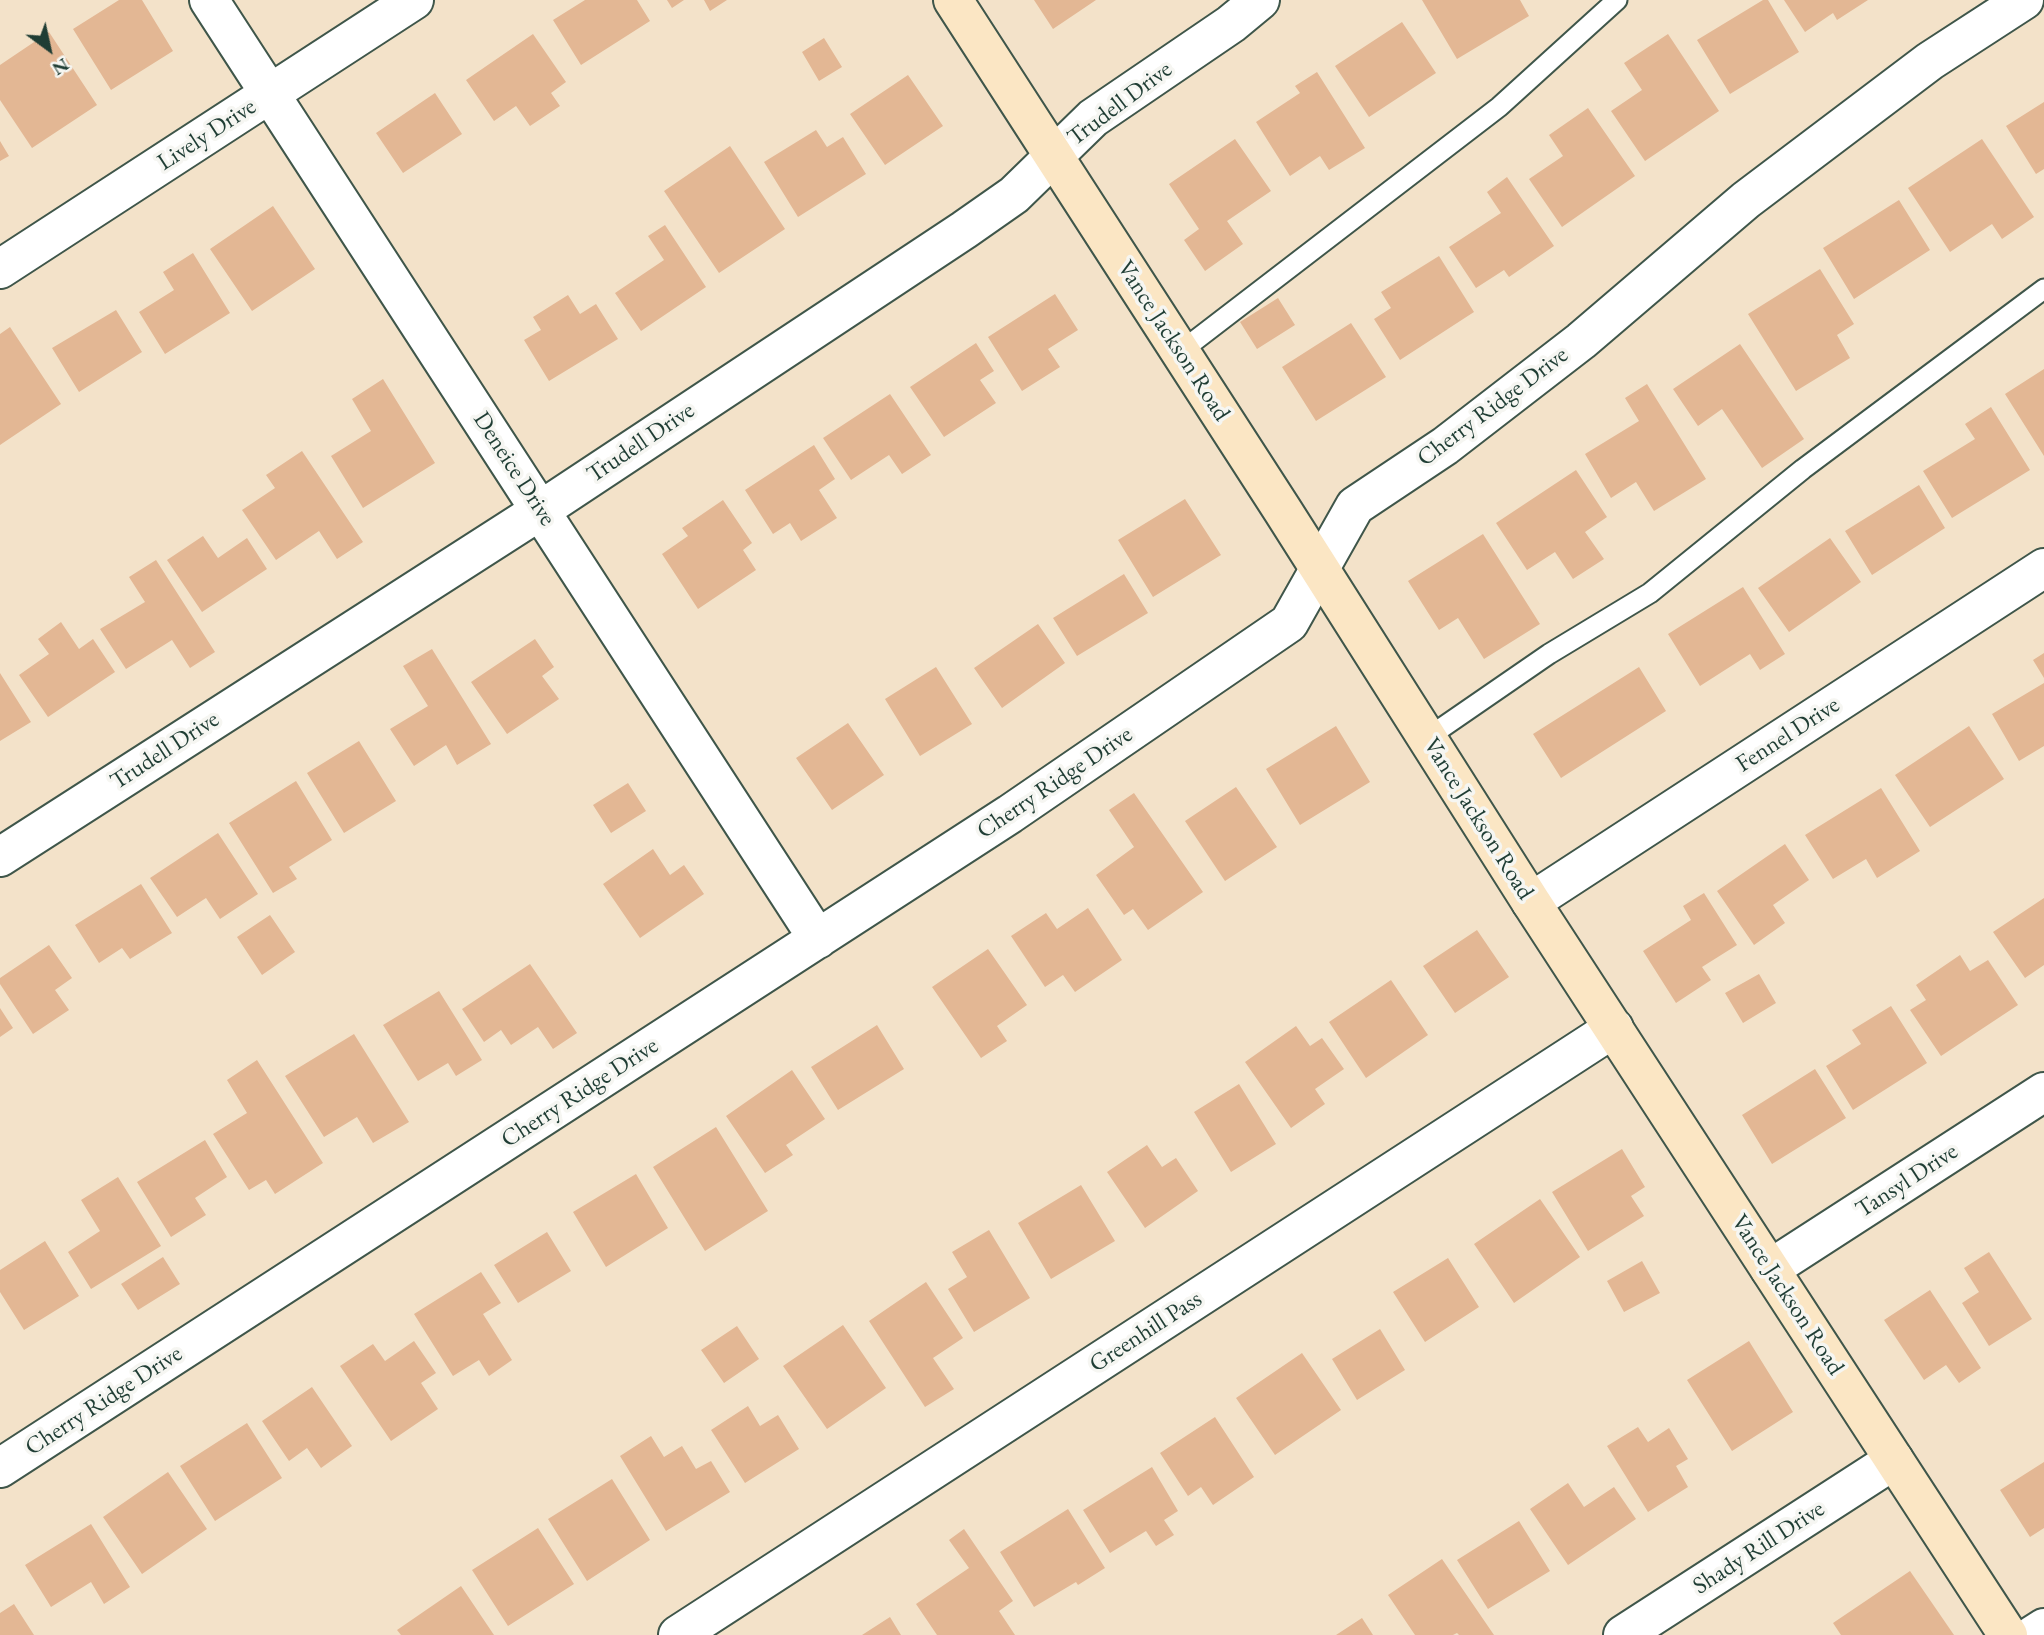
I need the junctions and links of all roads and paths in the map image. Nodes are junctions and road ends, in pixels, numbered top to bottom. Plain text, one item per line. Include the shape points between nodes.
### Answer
1 (209, 0) edge
2 (414, 0) edge
3 (953, 0) edge
4 (1260, 0) edge
5 (1617, 0) edge
6 (2024, 0) edge
7 (271, 94) junction
8 (1054, 156) junction
9 (0, 270) edge
10 (2044, 289) edge
11 (1180, 352) junction
12 (541, 510) junction
13 (1319, 568) junction
14 (2044, 568) edge
15 (1427, 738) junction
16 (0, 857) edge
17 (1531, 902) junction
18 (818, 939) junction
19 (1614, 1028) junction
20 (2044, 1093) edge
21 (1770, 1269) junction
22 (1894, 1460) junction
23 (0, 1468) edge
24 (2044, 1628) edge
25 (678, 1635) edge
26 (1623, 1635) edge
27 (2008, 1635) edge
28 (2033, 1635) edge

1 - 7 street, Deneice Drive
2 - 7 street, Lively Drive
3 - 8 main road, Vance Jackson Road
4 - 8 street, Trudell Drive via 1093,118
5 - 11 lane via 1499,107
6 - 13 street, Cherry Ridge Drive via 1930,61 1746,200 1581,341 1445,446 1356,506
7 - 9 street, Lively Drive
7 - 12 street, Deneice Drive
8 - 11 main road, Vance Jackson Road
8 - 12 street, Trudell Drive via 1014,195 964,230
10 - 15 lane via 1803,469 1650,593 1549,654
11 - 13 main road, Vance Jackson Road
12 - 16 street, Trudell Drive
12 - 18 street, Deneice Drive
13 - 15 main road, Vance Jackson Road
13 - 18 street, Cherry Ridge Drive via 1289,623 1081,767
14 - 17 street, Fennel Drive
15 - 17 main road, Vance Jackson Road
17 - 19 main road, Vance Jackson Road
18 - 23 street, Cherry Ridge Drive
19 - 21 main road, Vance Jackson Road
19 - 25 street, Greenhill Pass
20 - 21 street, Tansyl Drive
21 - 22 main road, Vance Jackson Road
22 - 26 street, Shady Rill Drive
22 - 27 main road, Vance Jackson Road
24 - 28 street

